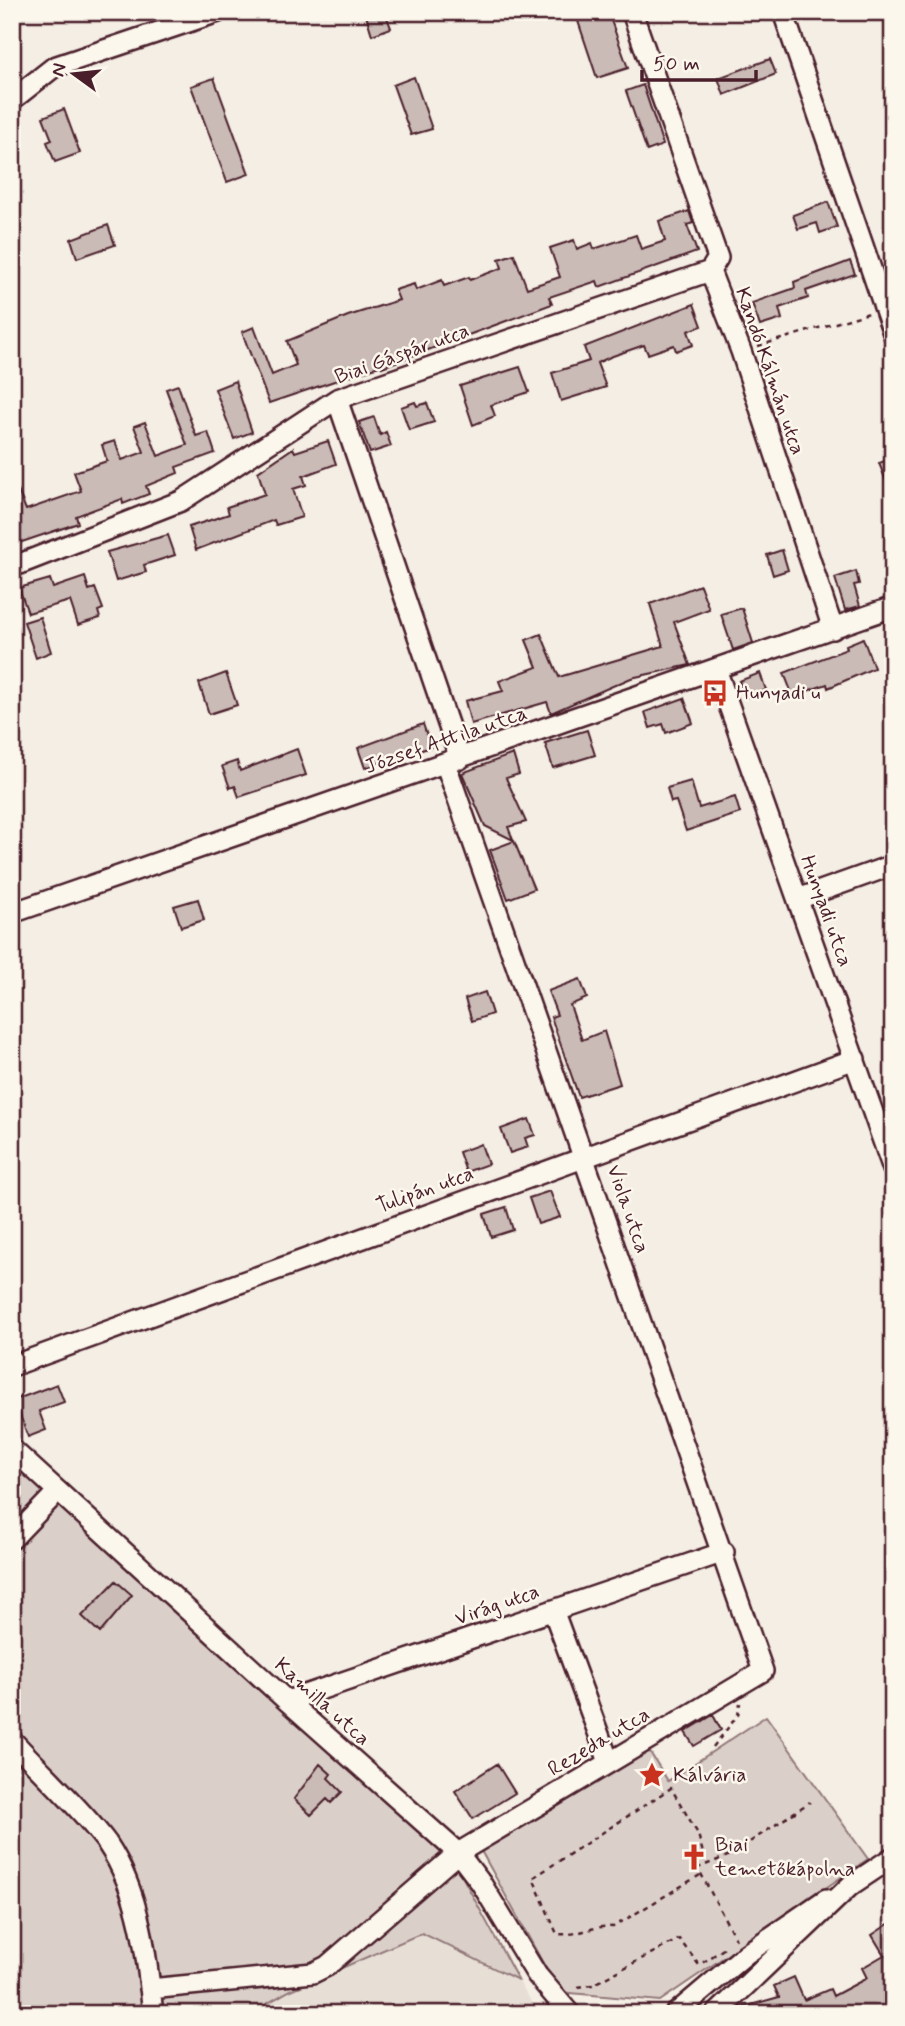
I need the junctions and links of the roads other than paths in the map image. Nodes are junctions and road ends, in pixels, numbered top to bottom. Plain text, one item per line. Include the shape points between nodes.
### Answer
1 (218, 12) edge
2 (632, 12) edge
3 (783, 12) edge
4 (12, 100) edge
5 (710, 271) junction
6 (893, 333) edge
7 (337, 399) junction
8 (12, 566) edge
9 (893, 607) edge
10 (833, 629) junction
11 (716, 669) junction
12 (453, 762) junction
13 (893, 865) edge
14 (797, 899) junction
15 (12, 913) edge
16 (855, 1059) junction
17 (585, 1156) junction
18 (893, 1169) edge
19 (12, 1366) edge
20 (12, 1449) edge
21 (58, 1491) junction
22 (12, 1539) edge
23 (723, 1552) junction
24 (553, 1610) junction
25 (763, 1671) joint
26 (287, 1701) junction
27 (12, 1740) edge
28 (609, 1762) junction
29 (458, 1853) junction
30 (893, 1857) edge
31 (851, 1885) junction
32 (150, 1989) junction
33 (153, 2014) edge
34 (570, 2014) edge
35 (675, 2014) edge
36 (716, 2014) edge

1 - 4 street via 54,67
2 - 5 street, Kandó Kálmán utca via 718,258
3 - 6 street
5 - 7 street, Biai Gáspár utca
5 - 10 street, Kandó Kálmán utca
7 - 8 street, Biai Gáspár utca via 181,501
7 - 12 street, Viola utca
9 - 10 street, József Attila utca
10 - 11 street, József Attila utca
11 - 12 street, József Attila utca
11 - 14 street, Hunyadi utca
12 - 15 street, József Attila utca
12 - 17 street, Viola utca
13 - 14 street
14 - 16 street, Hunyadi utca
16 - 17 street, Tulipán utca
16 - 18 street, Hunyadi utca
17 - 19 street, Tulipán utca
17 - 23 street, Viola utca
20 - 21 street, Kamilla utca
21 - 22 street
21 - 26 street, Kamilla utca
23 - 24 street, Virág utca
23 - 25 street, Viola utca
24 - 26 street, Virág utca
24 - 28 street
25 - 28 street, Rezeda utca
26 - 29 street, Kamilla utca
27 - 32 street via 107,1843 128,1886
28 - 29 street, Rezeda utca
29 - 32 street, Rezeda utca via 327,1966 313,1973
29 - 34 street, Kamilla utca via 537,1975
30 - 31 street
31 - 35 street via 741,1947
31 - 36 street
32 - 33 street

